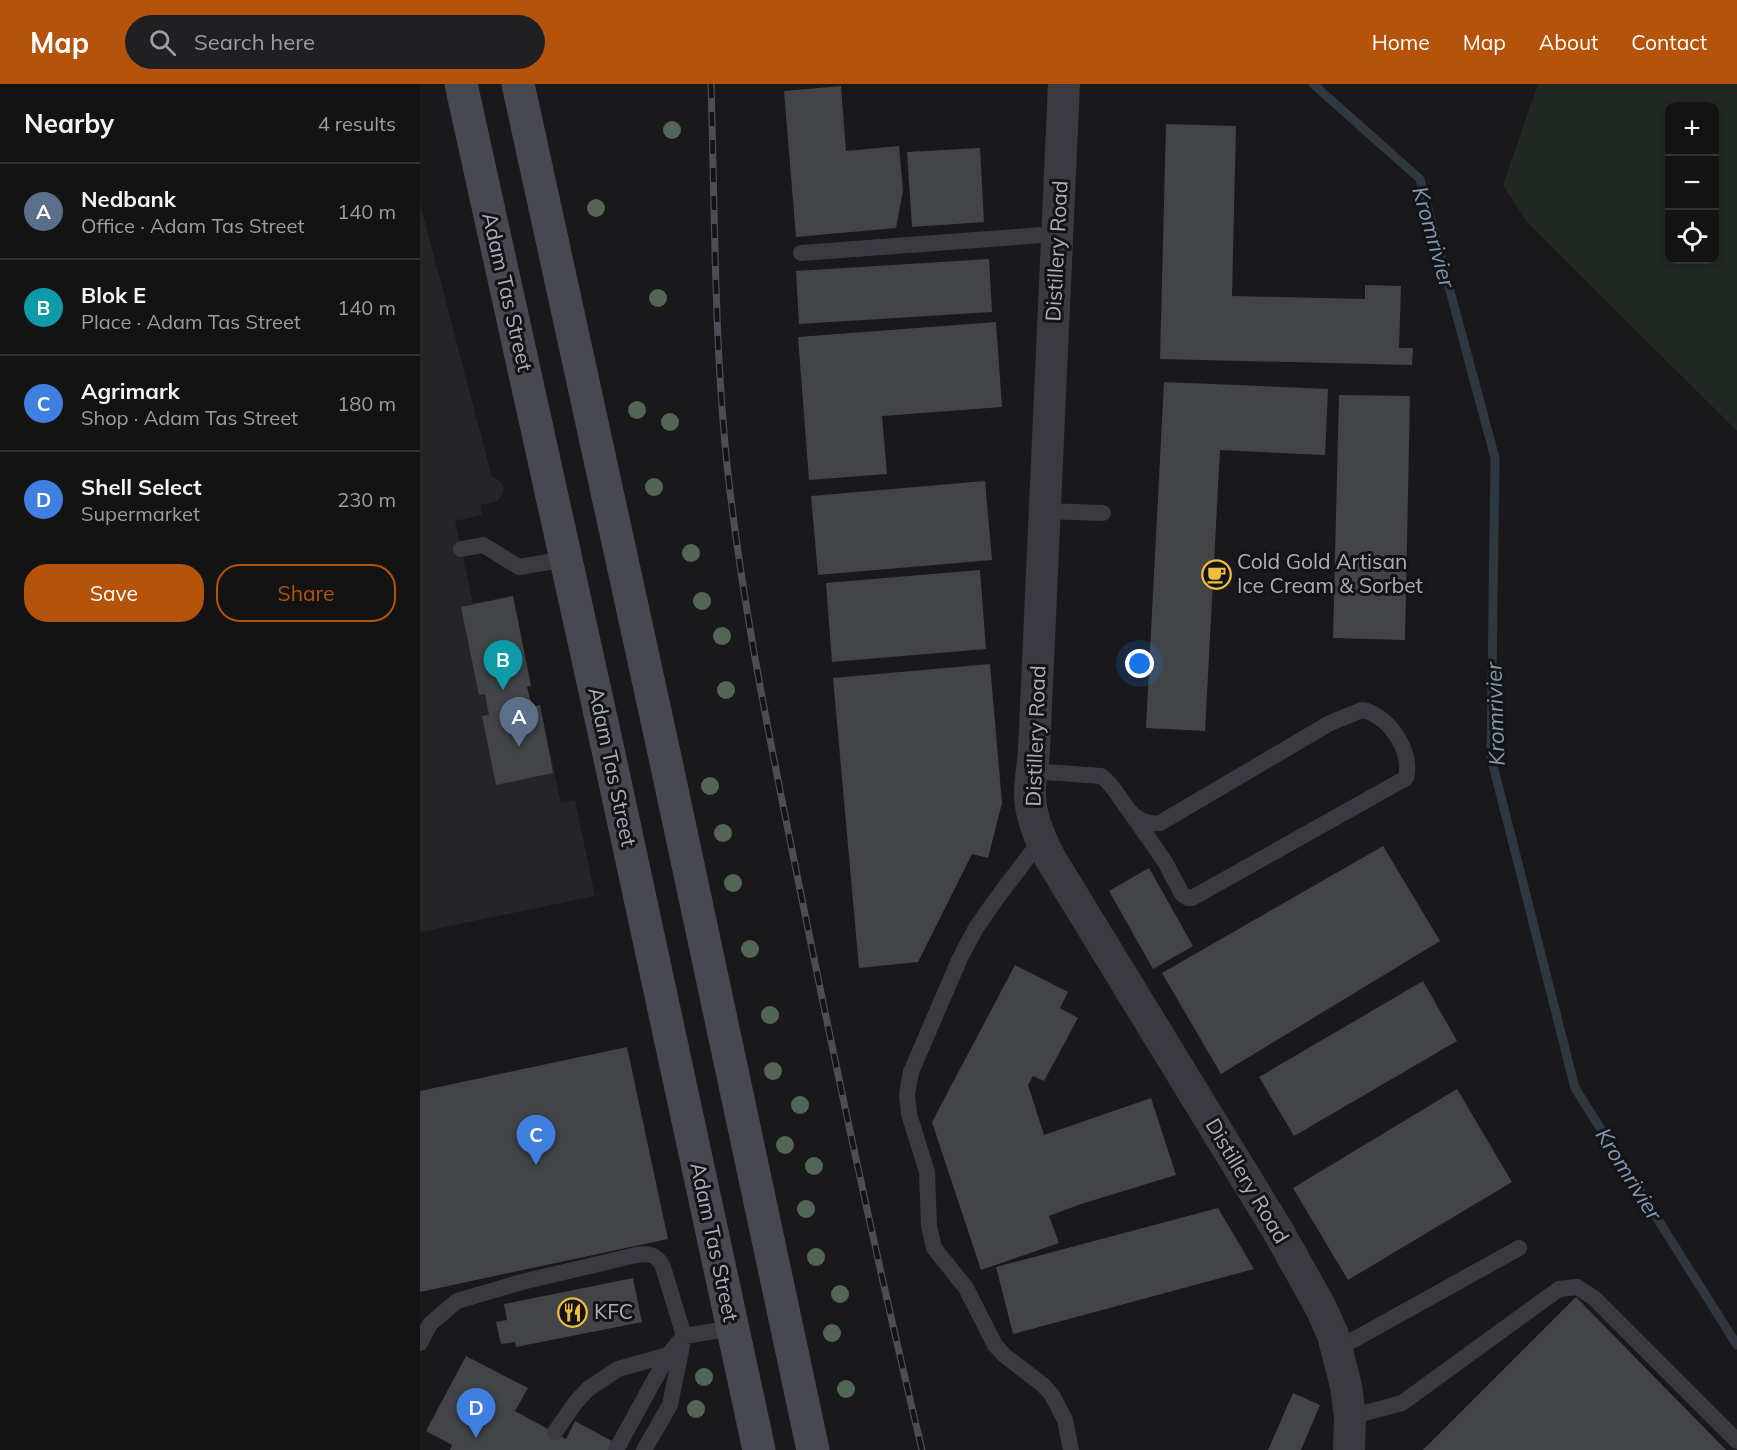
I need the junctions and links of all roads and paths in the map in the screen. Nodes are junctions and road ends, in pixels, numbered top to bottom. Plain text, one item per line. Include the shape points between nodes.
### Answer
1 (461, 84) edge
2 (518, 84) edge
3 (1064, 84) edge
4 (1057, 234) junction
5 (801, 253) dead end
6 (1045, 511) junction
7 (1103, 513) dead end
8 (460, 549) dead end
9 (566, 559) junction
10 (1032, 771) junction
11 (1131, 813) junction
12 (1041, 840) junction
13 (1519, 1248) dead end
14 (733, 1328) junction
15 (684, 1336) junction
16 (420, 1343) edge
17 (1337, 1349) junction
18 (668, 1355) junction
19 (1350, 1417) junction
20 (555, 1432) dead end
21 (1737, 1441) edge
22 (616, 1450) edge
23 (644, 1450) edge
24 (759, 1450) edge
25 (813, 1450) edge
26 (1071, 1450) edge
27 (1349, 1450) edge

1 - 9 main road, Adam Tas Street
2 - 25 main road
3 - 4 street, Distillery Road
4 - 5 lane
4 - 6 street, Distillery Road
6 - 7 lane
6 - 10 street, Distillery Road
8 - 9 lane via 483,545 519,567
9 - 14 main road, Adam Tas Street
10 - 11 lane via 1101,776 1110,782
10 - 12 street, Distillery Road via 1030,796
11 - 11 lane via 1151,824 1169,819 1330,723 1362,710 1384,721 1406,757 1406,778 1192,898 1182,894
12 - 17 street, Distillery Road via 1278,1231 1321,1308
12 - 26 lane via 976,928 960,958 915,1061 907,1094 909,1114 927,1172 934,1248 966,1288 995,1346 1052,1395 1065,1420
13 - 17 lane
14 - 15 lane
14 - 24 main road, Adam Tas Street
15 - 16 lane via 660,1261 646,1254 457,1301 430,1324
15 - 18 lane
15 - 23 lane via 670,1405
17 - 19 street, Distillery Road
18 - 20 lane via 618,1369 588,1389
18 - 22 lane
19 - 21 lane via 1402,1403 1560,1289 1577,1287 1594,1298
19 - 27 street, Distillery Road

